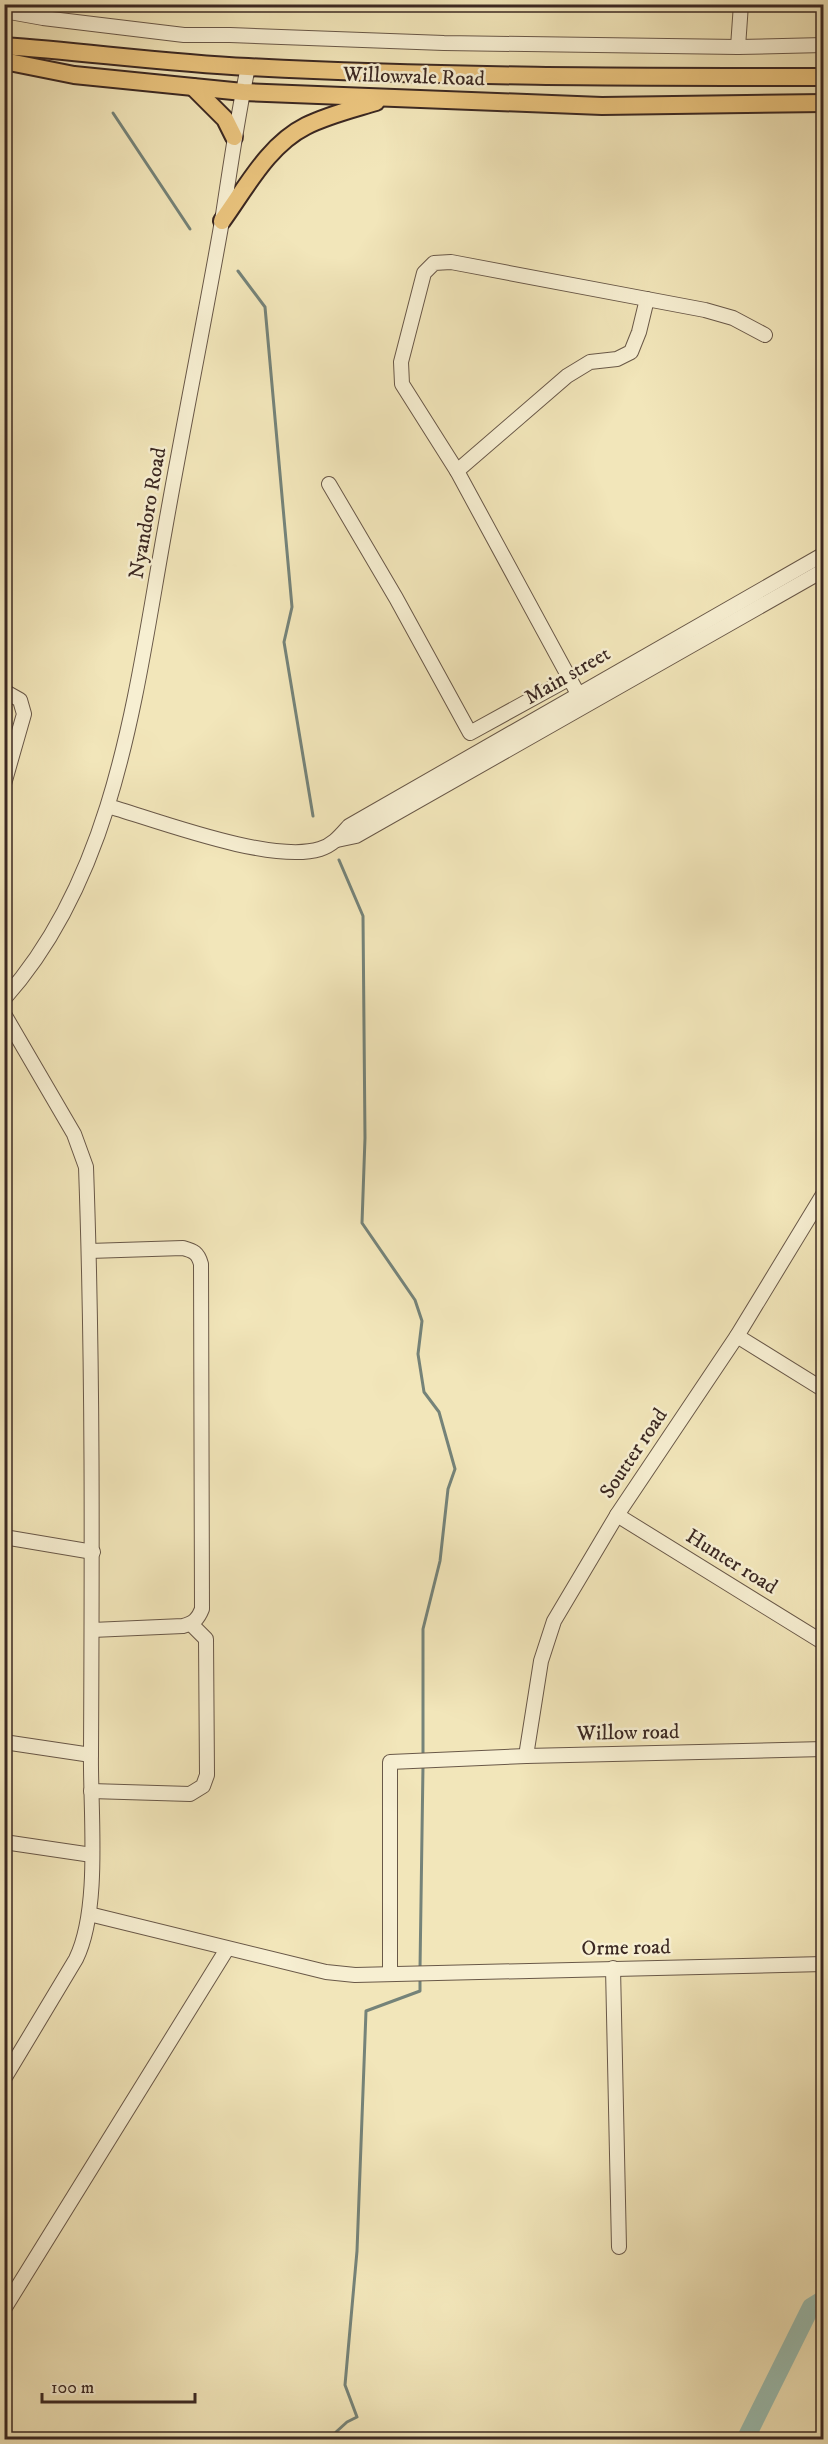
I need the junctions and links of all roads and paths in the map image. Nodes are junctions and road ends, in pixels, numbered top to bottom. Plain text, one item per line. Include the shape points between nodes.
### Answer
1 (741, 4) edge
2 (4, 11) edge
3 (824, 45) edge
4 (4, 46) edge
5 (738, 46) junction
6 (4, 61) edge
7 (248, 67) junction
8 (824, 77) edge
9 (193, 87) junction
10 (243, 92) junction
11 (389, 98) junction
12 (824, 103) edge
13 (234, 136) junction
14 (222, 221) junction
15 (647, 299) junction
16 (765, 335) dead end
17 (457, 471) junction
18 (329, 484) dead end
19 (824, 554) edge
20 (824, 570) edge
21 (570, 678) junction
22 (4, 691) edge
23 (581, 699) junction
24 (4, 784) edge
25 (108, 807) junction
26 (4, 999) edge
27 (4, 1014) edge
28 (824, 1193) edge
29 (89, 1251) junction
30 (736, 1336) junction
31 (824, 1390) edge
32 (617, 1515) junction
33 (4, 1537) edge
34 (93, 1552) junction
35 (191, 1624) junction
36 (92, 1629) junction
37 (824, 1643) edge
38 (4, 1742) edge
39 (824, 1749) edge
40 (91, 1755) junction
41 (526, 1756) junction
42 (91, 1791) junction
43 (4, 1842) edge
44 (92, 1855) junction
45 (89, 1914) junction
46 (227, 1949) junction
47 (824, 1964) edge
48 (613, 1968) junction
49 (390, 1973) junction
50 (4, 2079) edge
51 (619, 2247) dead end
52 (4, 2309) edge

1 - 5 street
2 - 5 street via 184,35
3 - 5 street
4 - 7 main road, Willowvale Road
6 - 9 main road, Willowvale Road via 74,75
7 - 8 main road, Willowvale Road via 602,77
7 - 10 street, Nyandoro Road
9 - 10 main road, Willowvale Road
9 - 13 main road via 225,119
10 - 11 main road, Willowvale Road
10 - 13 street, Nyandoro Road
11 - 12 main road, Willowvale Road via 602,106
11 - 14 main road via 328,117 291,135 268,156
13 - 14 street, Nyandoro Road
14 - 25 street, Nyandoro Road via 151,609
15 - 16 street via 724,315
15 - 17 street via 631,352 617,359 590,362 567,376
15 - 17 street via 451,262 429,267 421,283 401,362 402,384
17 - 21 street
18 - 21 street via 470,733
19 - 23 street, Main street
20 - 23 street, Main street
21 - 23 street
22 - 24 street via 20,700 24,714
23 - 25 street, Main street via 349,826 337,840 322,848 304,852 240,846
25 - 26 street, Nyandoro Road via 75,891 42,953
27 - 29 street via 82,1150
28 - 30 street, Soutter road
29 - 34 street
29 - 35 street via 183,1248 199,1256 202,1599 199,1618
30 - 31 street
30 - 32 street, Soutter road
32 - 37 street, Hunter road
32 - 41 street, Soutter road via 547,1639
33 - 34 street
34 - 36 street
35 - 36 street
35 - 42 street via 206,1639 207,1775 203,1786 190,1794
36 - 40 street
38 - 40 street
39 - 41 street, Willow road
40 - 42 street
41 - 49 street, Willow road via 390,1762
42 - 44 street
43 - 44 street
44 - 45 street
45 - 46 street
45 - 50 street via 76,1959
46 - 49 street via 326,1972
46 - 52 street
47 - 48 street, Orme road
48 - 49 street, Orme road
48 - 51 street

